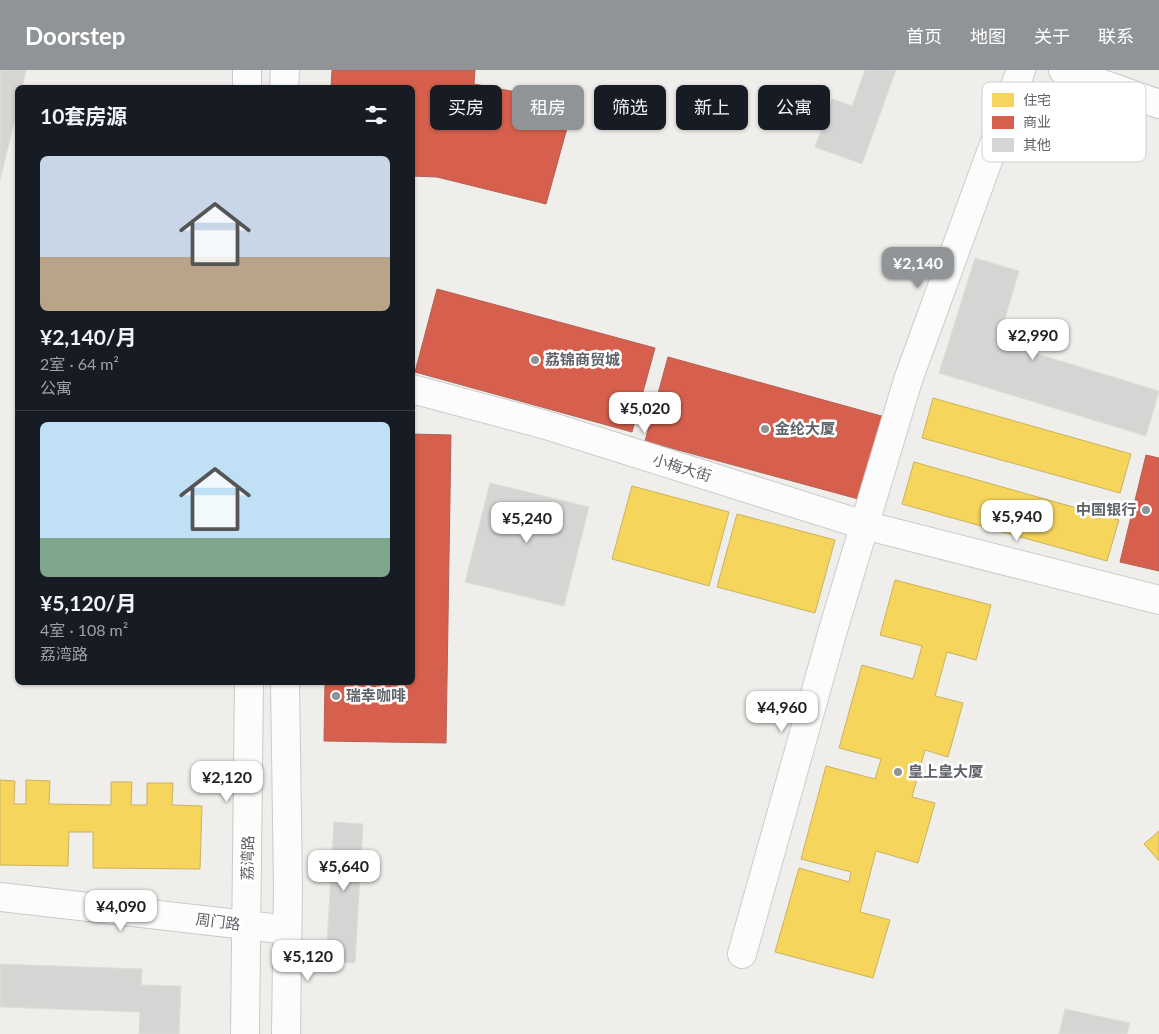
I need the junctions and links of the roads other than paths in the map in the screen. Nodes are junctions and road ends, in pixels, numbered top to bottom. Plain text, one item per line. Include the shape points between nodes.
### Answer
1 (247, 70) edge
2 (285, 70) edge
3 (1021, 70) edge
4 (1064, 70) edge
5 (1017, 82) edge
6 (1098, 82) edge
7 (247, 85) edge
8 (284, 85) edge
9 (1146, 99) edge
10 (1159, 104) edge
11 (987, 162) edge
12 (415, 390) edge
13 (864, 525) junction
14 (1159, 600) edge
15 (249, 685) edge
16 (285, 685) edge
17 (0, 897) edge
18 (246, 925) junction
19 (287, 930) junction
20 (742, 954) dead end
21 (245, 1034) edge
22 (286, 1034) edge

1 - 7 street
2 - 8 street
3 - 5 street
4 - 6 street
9 - 10 street
11 - 13 street via 908,380
12 - 13 street, 小梅大街 via 546,425
13 - 14 street, 小梅大街
13 - 20 street
15 - 18 street, 荔湾路
16 - 19 street
17 - 18 street, 周门路
18 - 19 street, 周门路
18 - 21 street, 荔湾路
19 - 22 street

